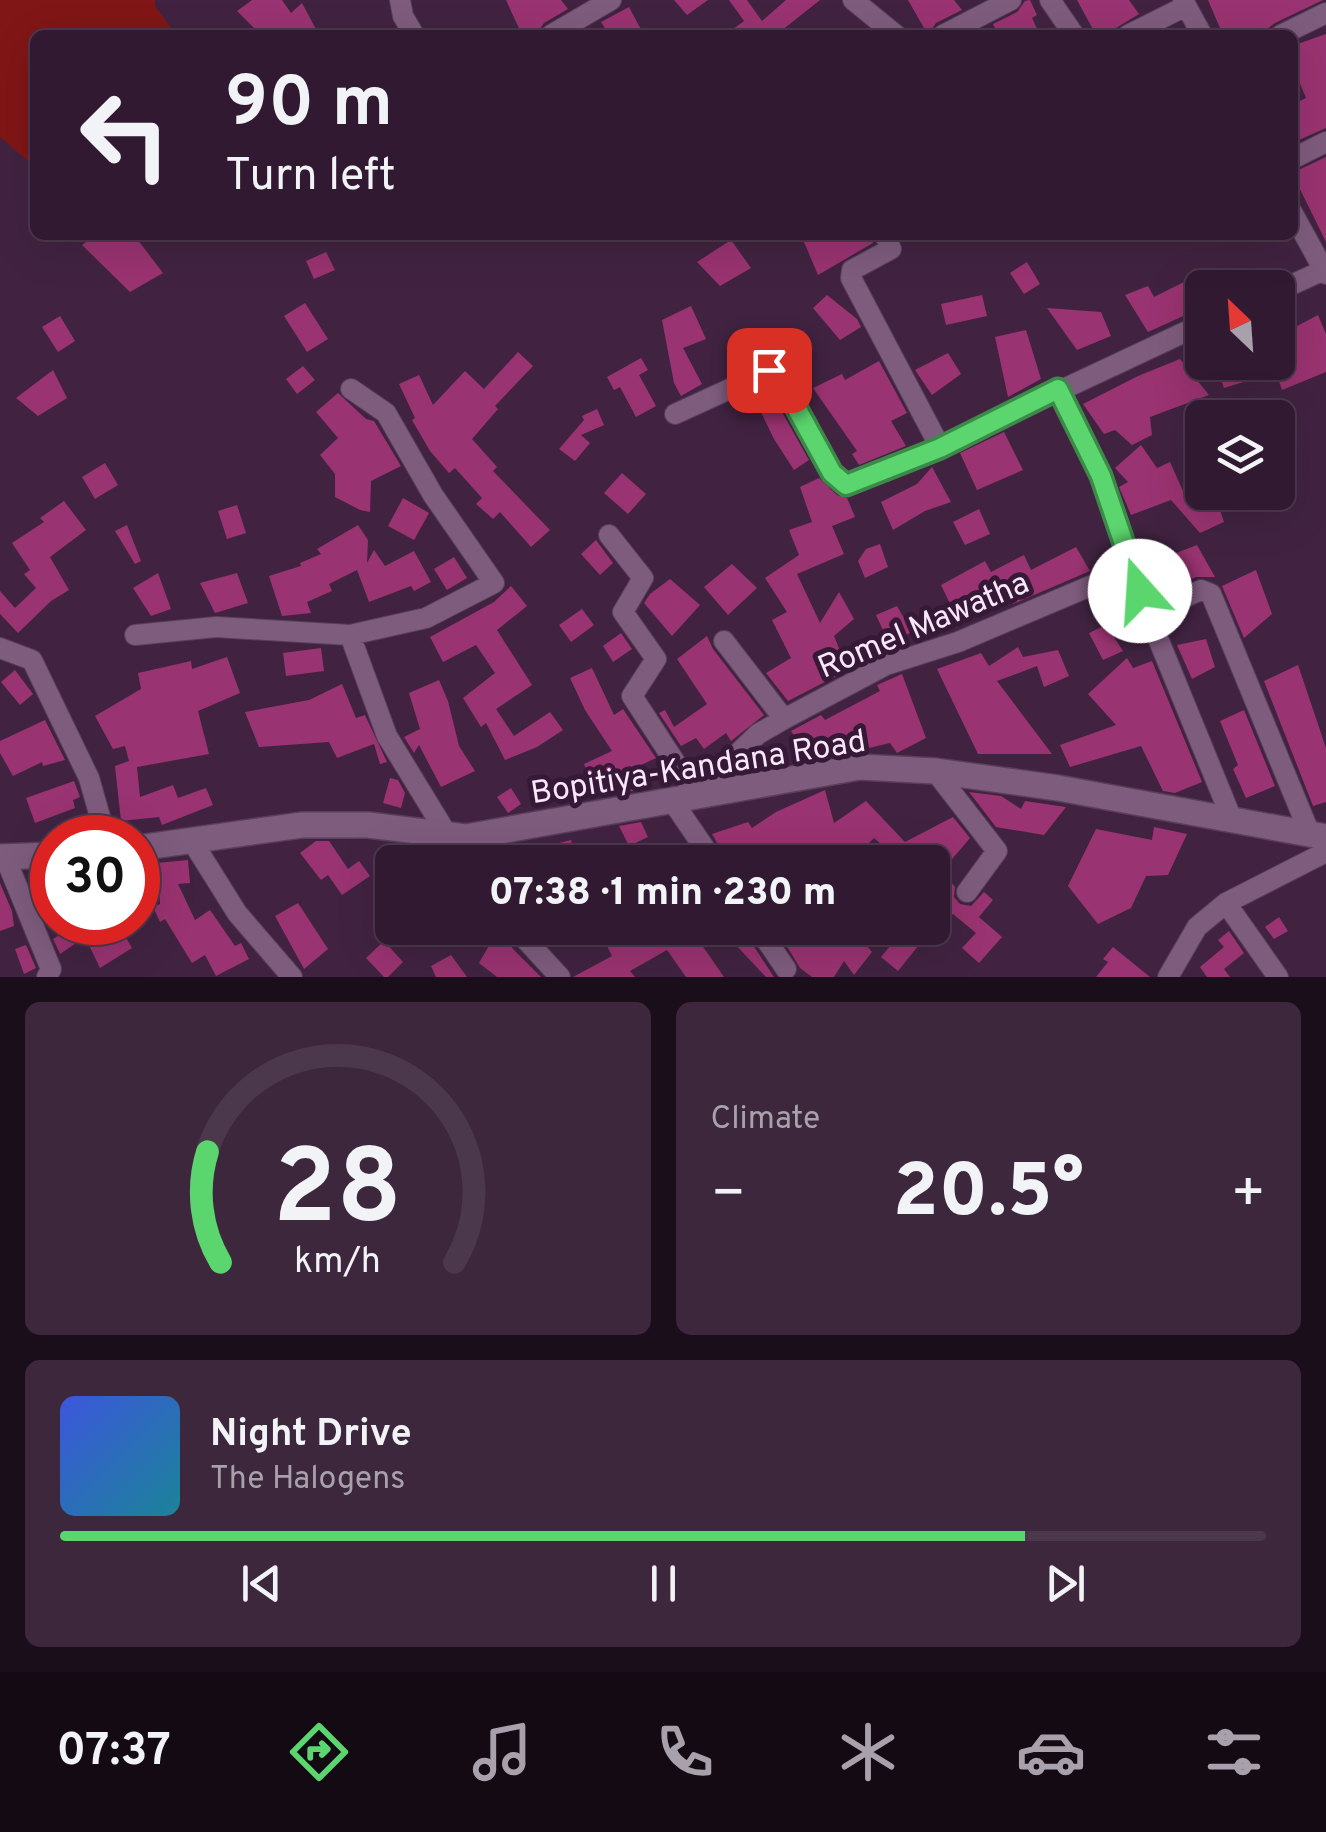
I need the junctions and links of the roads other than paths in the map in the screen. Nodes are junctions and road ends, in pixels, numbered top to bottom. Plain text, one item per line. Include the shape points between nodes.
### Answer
1 (400, 0) edge
2 (611, 0) edge
3 (853, 0) edge
4 (1012, 0) edge
5 (1050, 0) edge
6 (1322, 0) edge
7 (1185, 3) edge
8 (1326, 12) edge
9 (411, 30) edge
10 (560, 30) edge
11 (890, 30) edge
12 (953, 30) edge
13 (1071, 30) edge
14 (1137, 30) edge
15 (1199, 30) edge
16 (1291, 30) edge
17 (1326, 142) edge
18 (1298, 156) edge
19 (1298, 223) edge
20 (887, 240) edge
21 (1325, 272) edge
22 (1295, 284) edge
23 (1185, 332) edge
24 (351, 389) dead end
25 (1058, 389) junction
26 (675, 414) dead end
27 (940, 448) junction
28 (609, 534) dead end
29 (1133, 568) junction
30 (1148, 614) junction
31 (350, 634) junction
32 (135, 636) dead end
33 (724, 641) dead end
34 (0, 648) edge
35 (784, 719) junction
36 (936, 771) junction
37 (692, 797) junction
38 (99, 815) edge
39 (1233, 822) junction
40 (457, 836) junction
41 (192, 841) junction
42 (1321, 841) edge
43 (160, 845) edge
44 (463, 845) edge
45 (708, 845) edge
46 (30, 856) edge
47 (3, 857) edge
48 (968, 892) dead end
49 (1226, 903) junction
50 (531, 945) edge
51 (770, 945) edge
52 (786, 968) dead end
53 (48, 977) edge
54 (292, 977) edge
55 (560, 977) edge
56 (1168, 977) edge
57 (1278, 977) edge

1 - 9 street
2 - 10 street
3 - 11 street
4 - 12 street
5 - 13 street
6 - 8 street
7 - 14 street
7 - 15 street
8 - 16 street
17 - 18 street
19 - 21 street
20 - 27 street via 890,249 852,270 851,278
21 - 22 street
23 - 25 street
24 - 31 street via 386,413 494,583 426,618
25 - 27 street
25 - 29 street via 1101,476
26 - 27 street via 769,370 846,485
28 - 37 street via 643,578 622,612 656,659 632,696
29 - 30 street
29 - 35 street, Romel Mawatha via 886,665
30 - 39 street
30 - 42 street via 1201,590 1211,594
31 - 32 street via 216,628
31 - 40 street via 387,736
33 - 35 street
34 - 38 street via 32,660 89,778
35 - 37 street, Romel Mawatha via 758,734
36 - 37 street, Bopitiya-Kandana Road via 860,767
36 - 39 street, Bopitiya-Kandana Road
36 - 48 street via 997,851
37 - 40 street, Bopitiya-Kandana Road
37 - 45 street
39 - 42 street, Bopitiya-Kandana Road
40 - 41 street, Bopitiya-Kandana Road via 302,824
40 - 44 street
41 - 43 street, Bopitiya-Kandana Road
41 - 54 street via 237,914
42 - 49 street
46 - 47 street
47 - 53 street via 52,969
49 - 56 street via 1197,927
49 - 57 street
50 - 55 street
51 - 52 street

